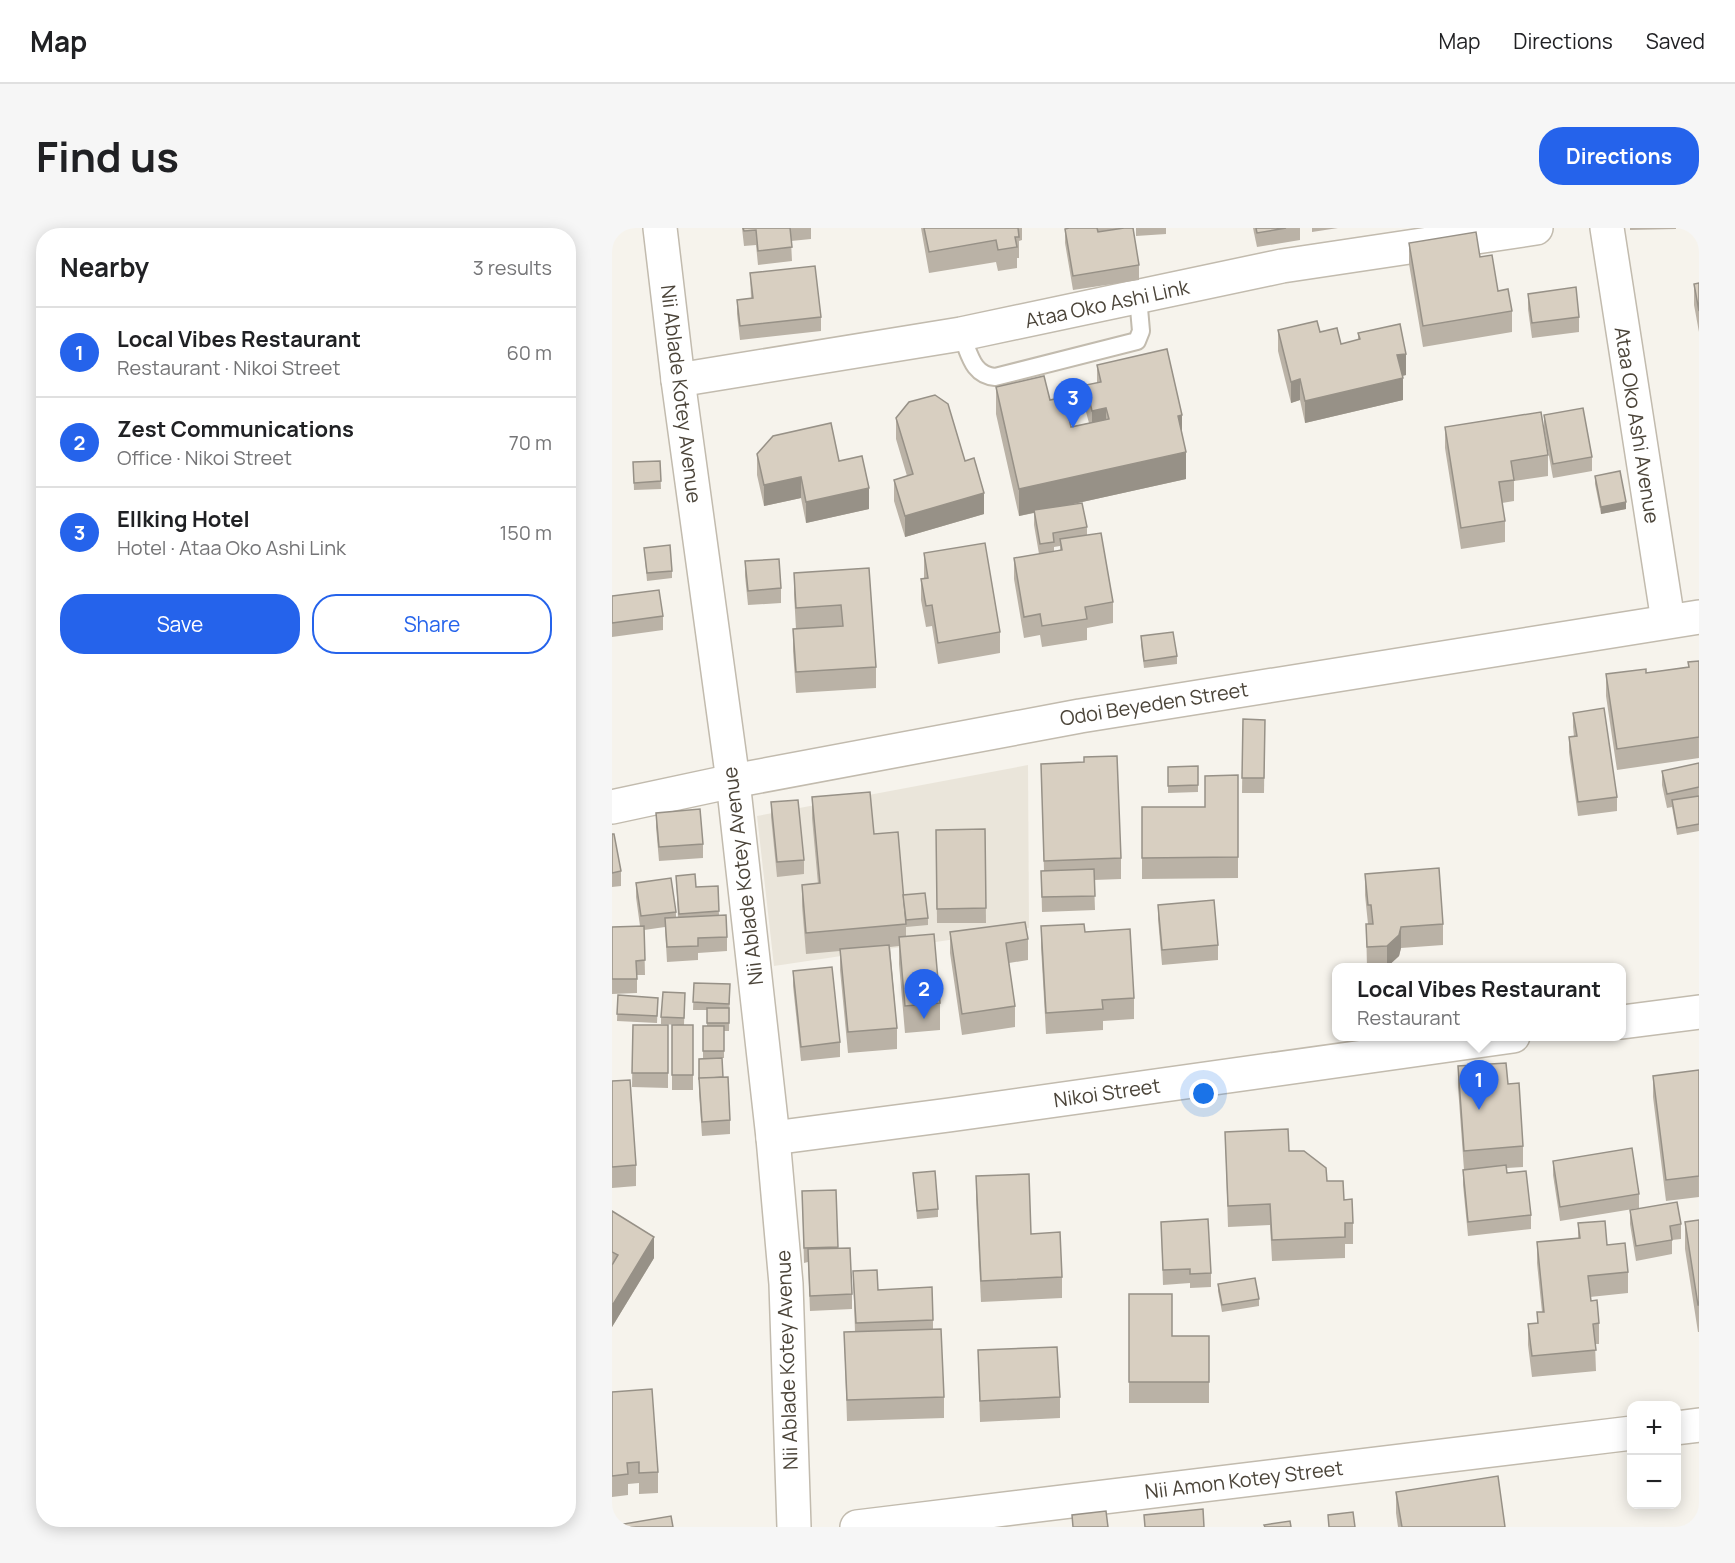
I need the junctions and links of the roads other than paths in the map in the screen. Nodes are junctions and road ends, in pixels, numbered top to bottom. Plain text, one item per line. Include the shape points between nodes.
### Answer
1 (660, 228) edge
2 (1536, 228) edge
3 (1607, 228) edge
4 (1138, 297) junction
5 (961, 334) junction
6 (678, 380) junction
7 (1683, 619) edge
8 (733, 781) junction
9 (612, 807) edge
10 (1699, 1012) edge
11 (1626, 1021) edge
12 (1477, 1041) edge
13 (773, 1138) junction
14 (1699, 1425) edge
15 (1681, 1427) edge
16 (1627, 1434) edge
17 (794, 1527) edge
18 (856, 1527) edge

1 - 6 street, Nii Ablade Kotey Avenue
2 - 4 street, Ataa Oko Ashi Link via 1282,266
3 - 7 street, Ataa Oko Ashi Avenue
4 - 5 street, Ataa Oko Ashi Link
4 - 5 lane via 1141,331 1137,341 995,376 983,376 977,370
5 - 6 street, Ataa Oko Ashi Link
6 - 8 street, Nii Ablade Kotey Avenue
7 - 8 street, Odoi Beyeden Street via 1080,716
8 - 9 street, Odoi Beyeden Street
8 - 13 street, Nii Ablade Kotey Avenue
10 - 11 street
12 - 13 street, Nikoi Street
13 - 17 street, Nii Ablade Kotey Avenue via 786,1284
14 - 15 street
16 - 18 street, Nii Amon Kotey Street

